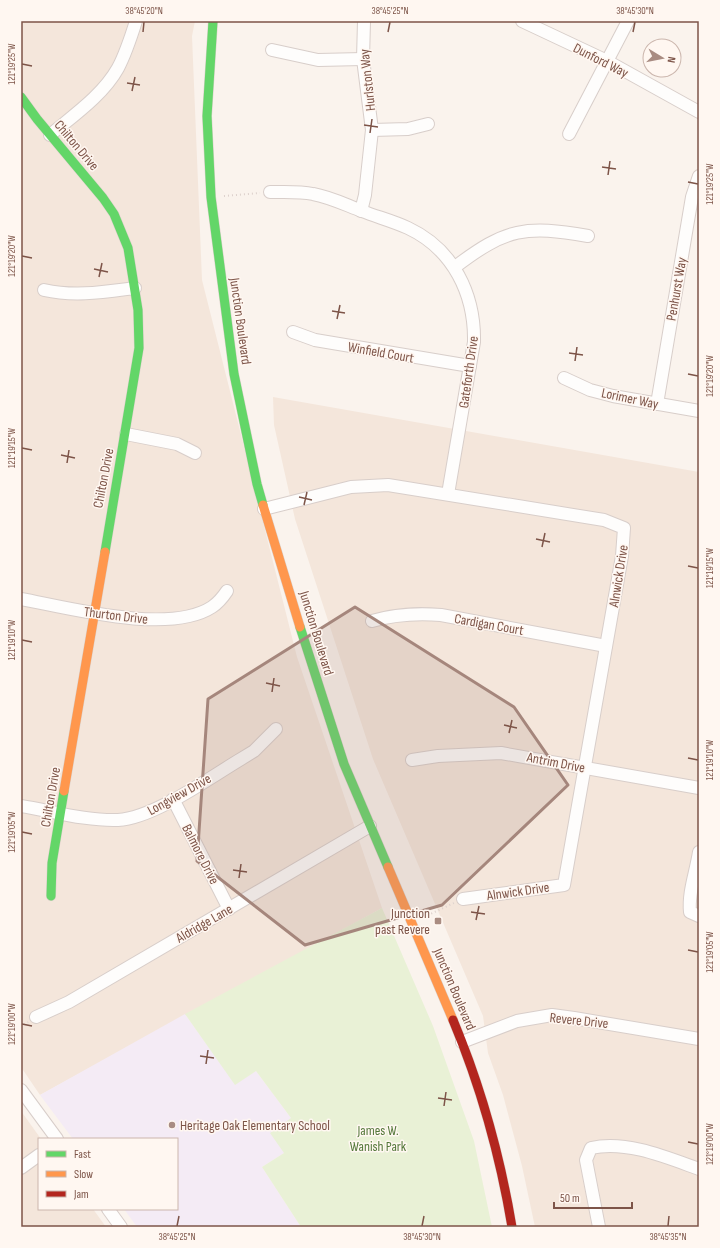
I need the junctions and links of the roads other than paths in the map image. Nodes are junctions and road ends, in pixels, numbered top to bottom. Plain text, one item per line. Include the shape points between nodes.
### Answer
1 (136, 21) edge
2 (213, 21) edge
3 (364, 21) edge
4 (522, 21) edge
5 (628, 21) edge
6 (272, 50) dead end
7 (363, 59) junction
8 (607, 61) junction
9 (21, 97) edge
10 (699, 112) edge
11 (428, 124) dead end
12 (372, 130) junction
13 (50, 134) junction
14 (568, 134) dead end
15 (699, 176) edge
16 (270, 192) road end
17 (362, 211) junction
18 (588, 236) dead end
19 (455, 267) junction
20 (135, 288) junction
21 (44, 290) dead end
22 (293, 332) dead end
23 (470, 366) junction
24 (564, 378) dead end
25 (657, 404) junction
26 (699, 411) edge
27 (126, 434) junction
28 (195, 453) dead end
29 (448, 494) junction
30 (264, 509) junction
31 (227, 592) dead end
32 (21, 599) edge
33 (95, 613) junction
34 (372, 621) dead end
35 (606, 646) junction
36 (276, 729) dead end
37 (412, 760) dead end
38 (585, 768) junction
39 (699, 788) edge
40 (173, 799) junction
41 (21, 806) edge
42 (61, 813) junction
43 (370, 826) junction
44 (699, 852) edge
45 (51, 896) dead end
46 (463, 899) road end
47 (229, 909) junction
48 (699, 916) edge
49 (36, 1017) dead end
50 (699, 1039) edge
51 (462, 1042) junction
52 (21, 1090) edge
53 (56, 1138) edge
54 (38, 1156) edge
55 (21, 1168) edge
56 (699, 1169) edge
57 (109, 1210) edge
58 (121, 1227) edge
59 (512, 1227) edge
60 (599, 1227) edge

1 - 13 street via 121,62 108,83 94,98
2 - 30 main road, Junction Boulevard via 207,116 211,197 234,374
3 - 7 street, Hurlston Way
4 - 8 street, Dunford Way
5 - 8 street
6 - 7 street via 318,60
7 - 12 street, Hurlston Way
8 - 10 street, Dunford Way
8 - 14 street
9 - 13 main road, Chilton Drive
11 - 12 street via 408,129
12 - 17 street, Hurlston Way
13 - 20 main road, Chilton Drive via 114,214 128,248
15 - 25 street, Penhurst Way via 692,197
16 - 17 street, Gateforth Drive via 313,194
17 - 19 street, Gateforth Drive via 392,221 426,238
18 - 19 street via 544,229 509,234 492,242
19 - 23 street, Gateforth Drive via 471,306 474,326
20 - 21 street via 80,294
20 - 27 main road, Chilton Drive via 139,348
22 - 23 street, Winfield Court via 315,340
23 - 29 street, Gateforth Drive
24 - 25 street, Lorimer Way via 590,390
25 - 26 street, Lorimer Way
27 - 28 street via 171,442
27 - 33 main road, Chilton Drive
29 - 30 street, Alnwick Drive via 371,484 330,491
29 - 35 street, Alnwick Drive via 604,520 624,528 622,556
30 - 43 main road, Junction Boulevard via 323,702 344,764
31 - 33 street, Thurton Drive via 212,607 185,616 138,620
32 - 33 street, Thurton Drive
33 - 42 main road, Chilton Drive
34 - 35 street, Cardigan Court via 393,615 416,613 441,615
35 - 38 street, Alnwick Drive
36 - 40 street, Longview Drive via 254,751
37 - 38 street, Antrim Drive via 446,755 501,753
38 - 39 street, Antrim Drive
38 - 46 street, Alnwick Drive via 564,885
40 - 42 street, Longview Drive via 138,816 119,820
40 - 47 street, Balmore Drive
41 - 42 street, Longview Drive
42 - 45 main road, Chilton Drive via 52,863
43 - 47 street, Aldridge Lane
43 - 51 main road, Junction Boulevard
44 - 48 street via 689,898 690,912
47 - 49 street, Aldridge Lane via 69,1002
50 - 51 street, Revere Drive via 552,1015 517,1021
51 - 59 main road, Junction Boulevard via 493,1134
52 - 53 street
54 - 55 street
56 - 60 street via 651,1152 605,1145 592,1148 586,1160
57 - 58 street

